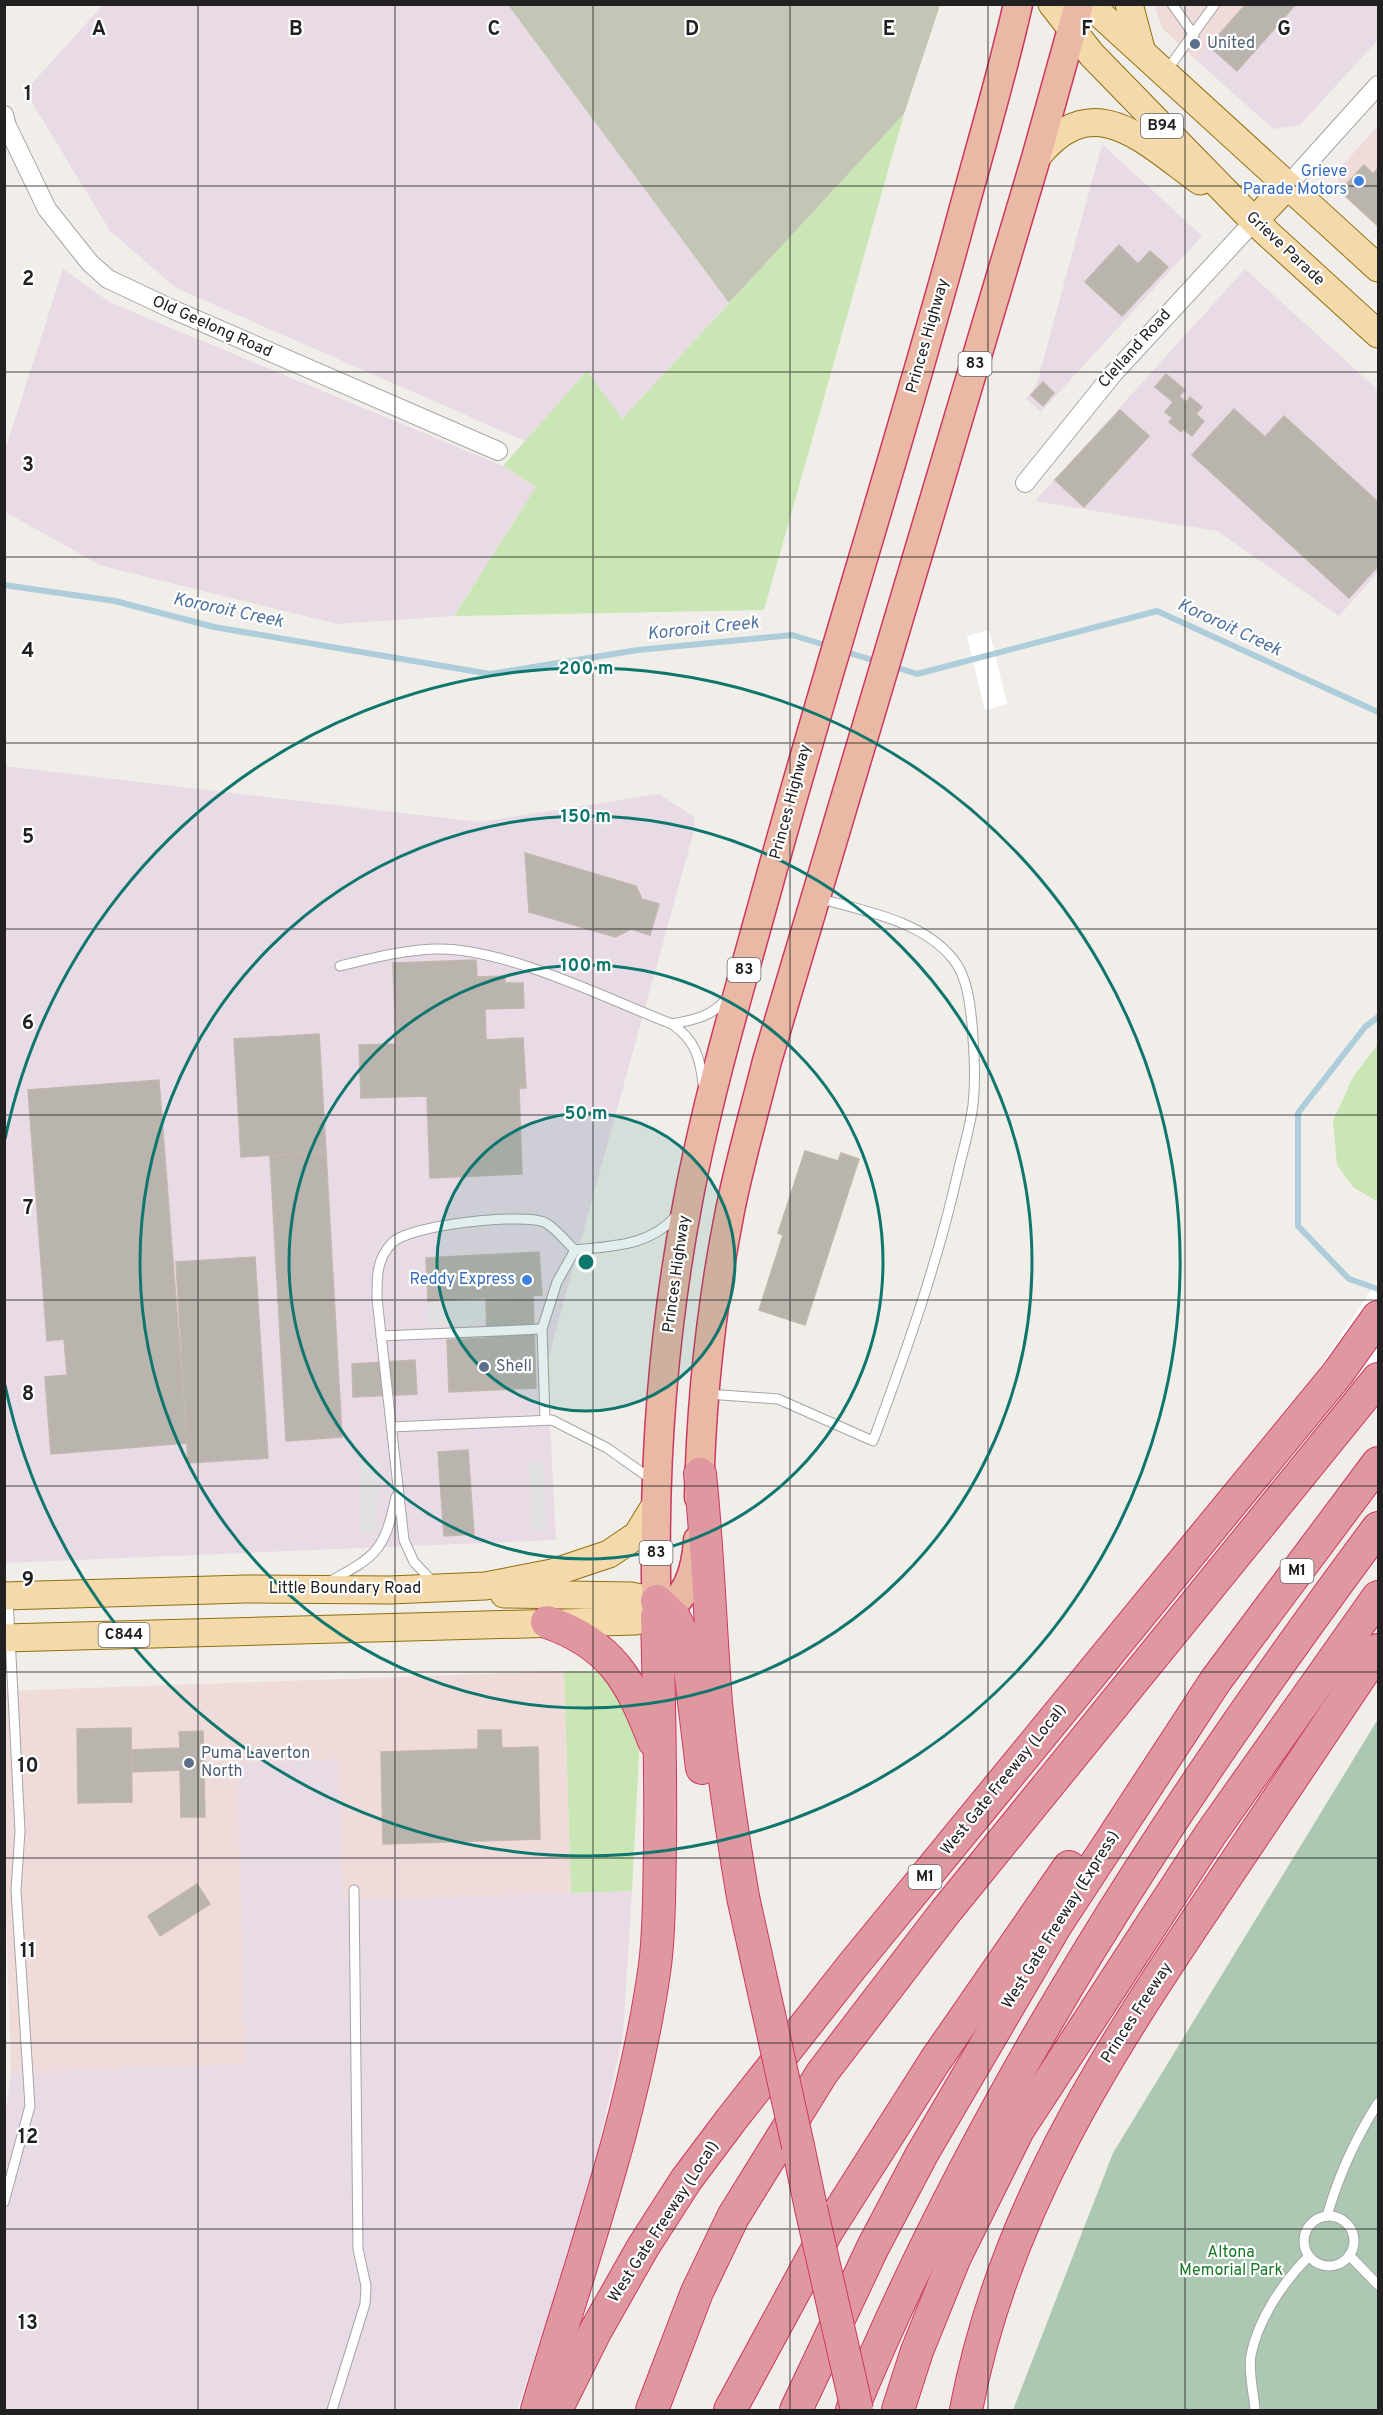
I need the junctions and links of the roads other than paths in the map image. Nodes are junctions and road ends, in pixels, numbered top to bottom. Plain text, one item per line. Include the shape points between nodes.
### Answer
1 (1018, 4) edge
2 (1052, 4) edge
3 (1089, 4) edge
4 (1129, 4) edge
5 (1172, 4) edge
6 (1215, 4) edge
7 (1075, 17) edge
8 (1194, 35) junction
9 (1143, 53) junction
10 (1165, 73) junction
11 (1378, 85) edge
12 (4, 115) edge
13 (1036, 158) junction
14 (1287, 186) junction
15 (1254, 221) junction
16 (1378, 268) edge
17 (1378, 334) edge
18 (498, 451) dead end
19 (1025, 483) dead end
20 (816, 898) junction
21 (340, 966) dead end
22 (744, 973) junction
23 (672, 1024) junction
24 (707, 1115) junction
25 (688, 1201) junction
26 (575, 1250) junction
27 (712, 1316) junction
28 (1378, 1317) edge
29 (542, 1329) junction
30 (381, 1335) junction
31 (668, 1336) junction
32 (1373, 1386) edge
33 (705, 1394) junction
34 (545, 1419) junction
35 (391, 1427) junction
36 (1378, 1463) edge
37 (700, 1474) junction
38 (398, 1489) junction
39 (656, 1495) junction
40 (1378, 1528) edge
41 (451, 1588) junction
42 (314, 1591) junction
43 (6, 1595) edge
44 (1378, 1597) edge
45 (660, 1609) junction
46 (547, 1622) junction
47 (7, 1638) edge
48 (1378, 1639) edge
49 (1378, 1650) edge
50 (1216, 1680) junction
51 (661, 1759) junction
52 (354, 1890) dead end
53 (742, 1897) junction
54 (1051, 2076) junction
55 (1378, 2103) edge
56 (4, 2202) edge
57 (1328, 2216) junction
58 (1349, 2255) junction
59 (1309, 2256) junction
60 (1378, 2285) edge
61 (332, 2410) edge
62 (537, 2410) edge
63 (556, 2410) edge
64 (651, 2410) edge
65 (730, 2410) edge
66 (796, 2410) edge
67 (852, 2410) edge
68 (857, 2410) edge
69 (898, 2410) edge
70 (966, 2410) edge
71 (1255, 2410) edge

1 - 22 highway, Princes Highway / 83 via 926,346 862,554
2 - 7 main road, Grieve Parade
3 - 9 main road, B94
4 - 9 main road
5 - 8 lane
6 - 8 lane
7 - 13 highway, 83
7 - 15 main road, Grieve Parade / B94 via 1092,55
8 - 10 lane
9 - 10 main road, B94
10 - 14 main road, B94
11 - 14 street
12 - 18 street, Old Geelong Road via 47,209 90,263 108,279
13 - 15 main road via 1052,138 1068,128 1085,122 1110,124 1141,140
13 - 20 highway, 83
14 - 15 main road
14 - 16 main road, B94
15 - 17 main road, Grieve Parade / B94
15 - 19 street, Clelland Road via 1113,374
20 - 27 highway, 83 via 766,1061 735,1187
20 - 33 lane via 916,930 948,953 961,972 970,1004 975,1055 973,1106 958,1175 916,1324 873,1441 778,1399
21 - 23 lane via 385,954 437,949 483,954
22 - 23 lane via 717,1009
22 - 24 highway, Princes Highway / 83
23 - 24 lane via 688,1035 697,1053
24 - 25 highway, Princes Highway / 83
25 - 26 lane via 669,1223 648,1238
25 - 31 highway, Princes Highway / 83
26 - 29 lane via 557,1282
26 - 30 lane via 544,1222 513,1219 411,1232 394,1241 381,1257 377,1272
27 - 31 highway via 691,1341
27 - 33 highway, 83
28 - 63 highway, West Gate Freeway (Local) / M1 via 1338,1373 853,1965 731,2120 643,2247
29 - 30 lane
29 - 34 lane
30 - 35 lane
31 - 39 highway, Princes Highway / 83
32 - 64 highway via 946,1911 822,2073 733,2217 697,2292
33 - 37 highway, 83
34 - 35 lane
34 - 39 lane via 607,1448
35 - 38 lane
36 - 50 highway, West Gate Freeway (Express) / M1
37 - 45 highway via 698,1548 693,1574 685,1591
37 - 53 highway via 722,1759
38 - 41 lane via 406,1548 414,1562
38 - 42 lane via 390,1523 375,1554
39 - 41 main road, Little Boundary Road via 645,1525 631,1541 599,1558 500,1584
39 - 45 highway, Princes Highway / 83
40 - 67 highway, M1 via 1196,1785 998,2107 931,2233
41 - 42 main road, Little Boundary Road
41 - 45 main road via 522,1596 637,1596
42 - 43 main road, Little Boundary Road
43 - 47 lane
44 - 54 highway via 1210,1835
45 - 46 main road, C844 via 635,1621
45 - 51 highway
45 - 53 highway via 687,1644 701,1762 716,1838
46 - 47 main road, C844
46 - 51 highway via 583,1639 618,1667 638,1700
47 - 56 lane via 20,1832 16,1890 30,2106
48 - 54 highway
49 - 70 highway, Princes Freeway via 1089,2087 1028,2208 1004,2271 978,2354
50 - 65 highway via 1118,1798 934,2061 827,2231
50 - 66 highway, West Gate Freeway (Express) / M1 via 1056,1925 965,2076 873,2247
51 - 62 highway via 659,1920 641,2043 603,2200
52 - 61 lane via 358,2249 366,2286
53 - 68 highway, bridge
54 - 69 highway via 1018,2130 955,2257
55 - 57 lane via 1338,2178
57 - 58 lane via 1343,2220 1353,2233
57 - 59 lane via 1308,2227 1304,2242
58 - 59 lane via 1329,2265
58 - 60 lane
59 - 71 lane via 1282,2288 1251,2356

